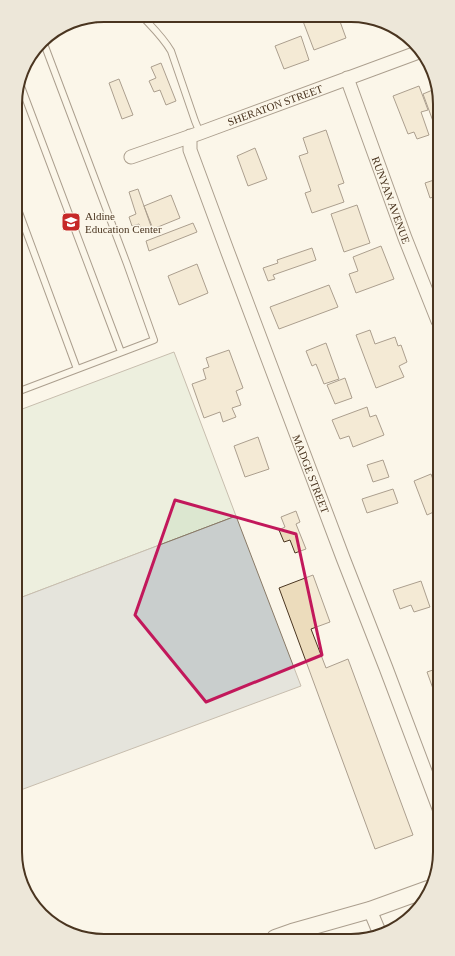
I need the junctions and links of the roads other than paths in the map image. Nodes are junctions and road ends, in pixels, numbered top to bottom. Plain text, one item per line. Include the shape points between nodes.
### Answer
1 (147, 22) edge
2 (45, 47) edge
3 (415, 53) edge
4 (347, 78) junction
5 (23, 92) edge
6 (195, 134) junction
7 (131, 157) dead end
8 (22, 220) edge
9 (433, 308) edge
10 (122, 352) junction
11 (77, 370) junction
12 (22, 390) edge
13 (433, 792) edge
14 (423, 891) edge
15 (370, 910) junction
16 (378, 929) edge
17 (296, 934) edge

1 - 6 lane via 166,41 171,51 195,121
2 - 10 lane via 154,340
3 - 4 street, SHERATON STREET
4 - 6 street, SHERATON STREET
4 - 9 street, RUNYAN AVENUE
5 - 10 lane
6 - 7 street, SHERATON STREET
6 - 13 street, MADGE STREET via 190,150
8 - 11 lane
10 - 11 lane
11 - 12 lane
14 - 15 street
15 - 16 street
15 - 17 street

